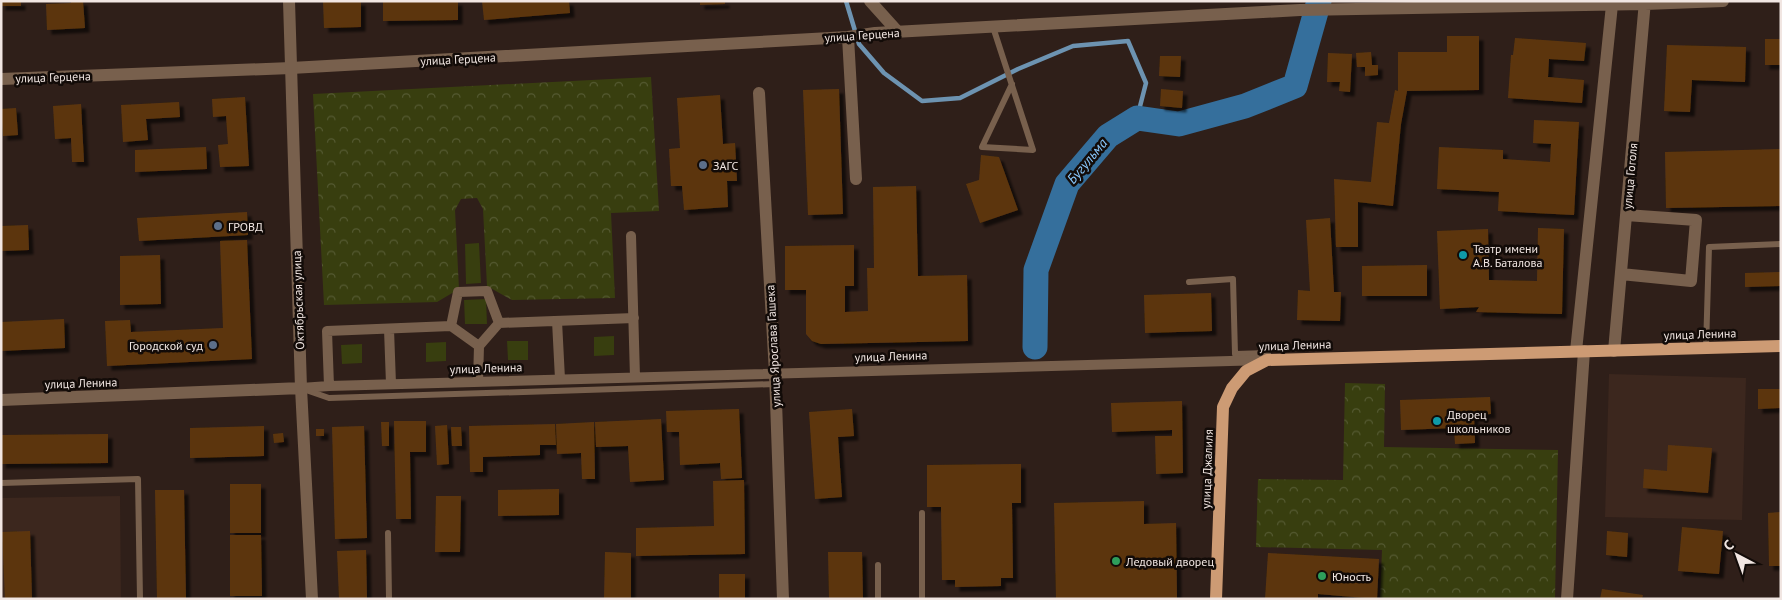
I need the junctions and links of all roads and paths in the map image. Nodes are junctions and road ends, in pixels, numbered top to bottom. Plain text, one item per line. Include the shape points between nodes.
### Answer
1 (289, 1) edge
2 (870, 1) edge
3 (1723, 1) edge
4 (1645, 3) edge
5 (1612, 5) junction
6 (1280, 7) edge
7 (994, 27) junction
8 (898, 32) junction
9 (848, 37) junction
10 (291, 68) junction
11 (1, 78) edge
12 (1012, 84) junction
13 (759, 93) dead end
14 (856, 179) dead end
15 (1626, 215) junction
16 (631, 236) dead end
17 (1781, 244) edge
18 (1621, 274) junction
19 (1188, 282) dead end
20 (634, 318) junction
21 (557, 321) junction
22 (498, 323) junction
23 (451, 326) junction
24 (389, 329) junction
25 (479, 346) junction
26 (1781, 346) edge
27 (1706, 348) junction
28 (1580, 351) junction
29 (1614, 351) junction
30 (1268, 360) junction
31 (635, 377) junction
32 (775, 378) junction
33 (560, 379) junction
34 (478, 382) junction
35 (391, 384) junction
36 (329, 386) junction
37 (300, 388) junction
38 (1, 400) edge
39 (1, 483) edge
40 (922, 513) dead end
41 (388, 533) dead end
42 (878, 565) dead end
43 (140, 599) edge
44 (312, 599) edge
45 (389, 599) edge
46 (782, 599) edge
47 (878, 599) edge
48 (922, 599) edge
49 (1216, 599) edge
50 (1567, 599) edge

1 - 10 street, Октябрьская улица
2 - 8 street
3 - 4 street, улица Герцена
4 - 5 street, улица Герцена
4 - 15 street, улица Гоголя
5 - 6 street, улица Герцена via 1300,10
5 - 28 street
6 - 7 street, улица Герцена
7 - 8 street, улица Герцена
7 - 12 lane
8 - 9 street, улица Герцена
9 - 10 street, улица Герцена
9 - 14 street
10 - 11 street, улица Герцена
10 - 37 street, Октябрьская улица
12 - 12 lane via 1033,150 982,147 990,129
13 - 32 street, улица Ярослава Гашека
15 - 18 street, улица Гоголя
15 - 18 street via 1696,220 1691,280
16 - 20 street
17 - 27 lane via 1709,247
18 - 29 street, улица Гоголя
19 - 30 lane via 1233,279 1235,354 1268,353
20 - 21 street
20 - 31 street
21 - 22 street
21 - 33 street
22 - 23 street via 487,291 458,292
22 - 25 street
23 - 24 street
23 - 25 street
24 - 35 street
24 - 36 street via 327,331
25 - 34 street
26 - 27 main road, улица Ленина
27 - 29 main road, улица Ленина
28 - 29 main road, улица Ленина
28 - 30 main road, улица Ленина
28 - 50 street
30 - 32 street, улица Ленина
30 - 49 main road, улица Джалиля via 1246,371 1232,388 1223,407
31 - 32 street, улица Ленина
31 - 33 street, улица Ленина
32 - 37 lane via 329,398
32 - 46 street, улица Ярослава Гашека
33 - 34 street, улица Ленина
34 - 35 street, улица Ленина
35 - 36 street, улица Ленина
36 - 37 street, улица Ленина
37 - 38 street, улица Ленина
37 - 44 street, Октябрьская улица
39 - 43 lane via 138,479
40 - 48 lane
41 - 45 lane
42 - 47 lane

